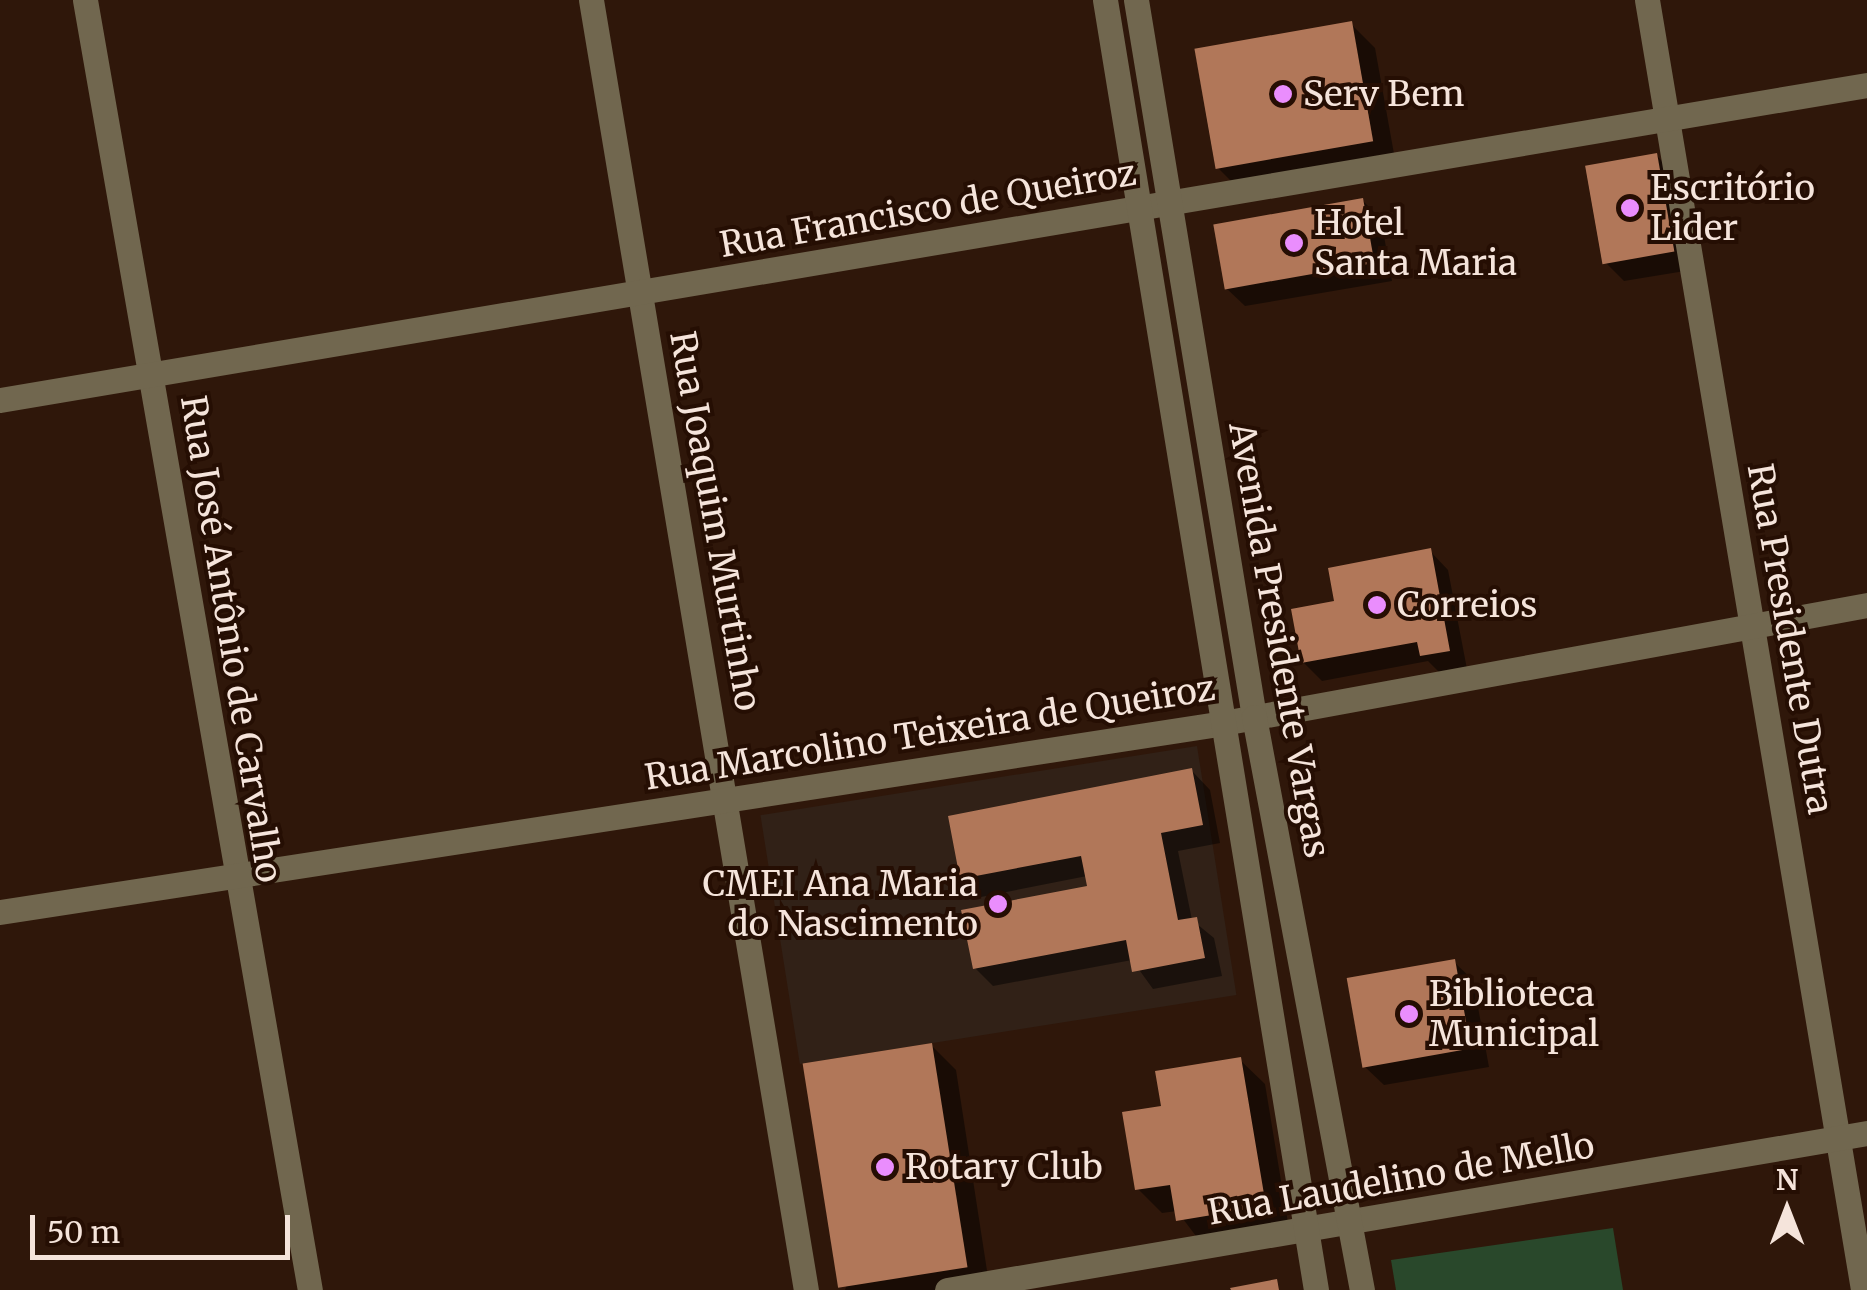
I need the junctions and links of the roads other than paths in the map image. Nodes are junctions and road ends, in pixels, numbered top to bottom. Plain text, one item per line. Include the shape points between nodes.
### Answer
1 (84, 0) edge
2 (592, 0) edge
3 (1104, 0) edge
4 (1136, 0) edge
5 (1647, 0) edge
6 (1867, 85) edge
7 (1668, 121) junction
8 (1169, 204) junction
9 (1138, 210) junction
10 (642, 293) junction
11 (151, 374) junction
12 (0, 400) edge
13 (1867, 605) edge
14 (1752, 626) junction
15 (1254, 717) junction
16 (1224, 722) junction
17 (727, 800) junction
18 (233, 873) junction
19 (0, 912) edge
20 (1867, 1133) edge
21 (1838, 1138) junction
22 (1352, 1224) junction
23 (1306, 1232) junction
24 (310, 1290) edge
25 (806, 1290) edge
26 (947, 1290) edge
27 (1316, 1290) edge
28 (1362, 1290) edge
29 (1863, 1290) edge

1 - 11 street, Rua José Antônio de Carvalho
2 - 10 street, Rua Joaquim Murtinho
3 - 9 street, Avenida Presidente Vargas
4 - 8 street, Avenida Presidente Vargas
5 - 7 street, Rua Presidente Dutra
6 - 7 street, Rua Francisco de Queiroz
7 - 8 street, Rua Francisco de Queiroz
7 - 14 street, Rua Presidente Dutra
8 - 9 street, Rua Francisco de Queiroz
8 - 15 street, Avenida Presidente Vargas
9 - 10 street, Rua Francisco de Queiroz
9 - 16 street, Avenida Presidente Vargas
10 - 11 street, Rua Francisco de Queiroz
10 - 17 street, Rua Joaquim Murtinho
11 - 12 street, Rua Francisco de Queiroz
11 - 18 street, Rua José Antônio de Carvalho
13 - 14 street, Rua Marcolino Teixeira de Queiroz
14 - 15 street, Rua Marcolino Teixeira de Queiroz
14 - 21 street, Rua Presidente Dutra
15 - 16 street, Rua Marcolino Teixeira de Queiroz
15 - 22 street, Avenida Presidente Vargas
16 - 17 street, Rua Marcolino Teixeira de Queiroz
16 - 23 street, Avenida Presidente Vargas
17 - 18 street, Rua Marcolino Teixeira de Queiroz
17 - 25 street, Rua Joaquim Murtinho
18 - 19 street, Rua Marcolino Teixeira de Queiroz
18 - 24 street, Rua José Antônio de Carvalho
20 - 21 street, Rua Laudelino de Mello
21 - 22 street, Rua Laudelino de Mello
21 - 29 street, Rua Presidente Dutra
22 - 23 street, Rua Laudelino de Mello
22 - 28 street, Avenida Presidente Vargas
23 - 26 street, Rua Laudelino de Mello
23 - 27 street, Avenida Presidente Vargas

